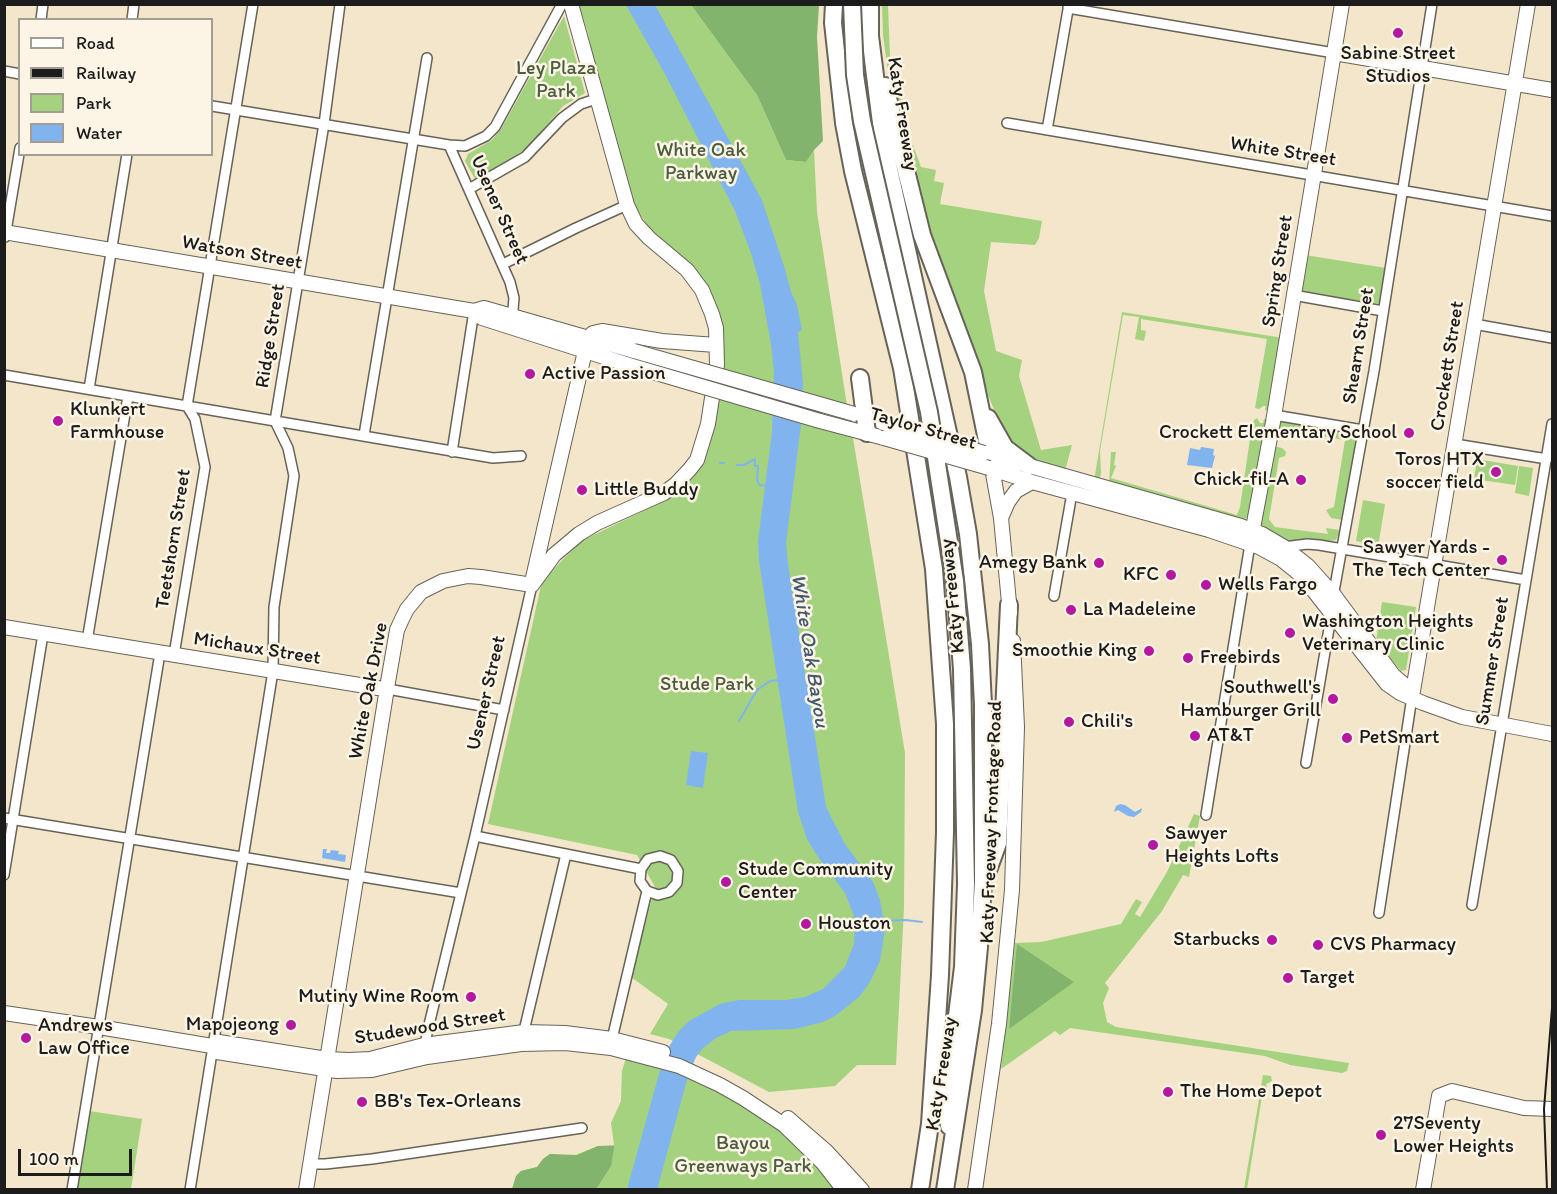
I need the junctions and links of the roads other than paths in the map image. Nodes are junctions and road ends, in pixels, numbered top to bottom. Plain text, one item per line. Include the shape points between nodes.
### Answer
1 (253, 4) edge
2 (340, 4) edge
3 (562, 4) edge
4 (571, 4) edge
5 (834, 4) edge
6 (852, 4) edge
7 (870, 4) edge
8 (1342, 4) edge
9 (1432, 4) edge
10 (1528, 4) edge
11 (1069, 6) edge
12 (872, 51) junction
13 (1334, 52) junction
14 (427, 58) dead end
15 (1422, 67) junction
16 (1515, 83) junction
17 (1552, 90) edge
18 (596, 99) junction
19 (213, 106) edge
20 (236, 110) junction
21 (1007, 123) dead end
22 (324, 124) junction
23 (1047, 130) junction
24 (413, 139) junction
25 (449, 145) junction
26 (19, 156) edge
27 (127, 156) edge
28 (1313, 175) junction
29 (469, 189) junction
30 (1402, 190) junction
31 (627, 205) junction
32 (1494, 205) junction
33 (1552, 216) edge
34 (5, 234) edge
35 (111, 251) junction
36 (503, 264) junction
37 (210, 268) junction
38 (298, 283) junction
39 (1293, 294) junction
40 (387, 297) junction
41 (474, 311) junction
42 (1383, 311) junction
43 (512, 321) junction
44 (1474, 324) junction
45 (1552, 338) edge
46 (586, 344) junction
47 (716, 345) junction
48 (4, 375) edge
49 (860, 378) dead end
50 (89, 389) junction
51 (128, 396) junction
52 (187, 406) junction
53 (982, 408) junction
54 (1274, 415) junction
55 (275, 421) junction
56 (861, 424) junction
57 (1552, 424) edge
58 (1363, 430) junction
59 (364, 435) junction
60 (1455, 444) junction
61 (452, 452) junction
62 (522, 456) dead end
63 (1547, 459) junction
64 (989, 461) junction
65 (1031, 474) junction
66 (1072, 493) junction
67 (1156, 509) junction
68 (1001, 518) junction
69 (1252, 537) junction
70 (1284, 548) junction
71 (1341, 549) junction
72 (538, 550) junction
73 (554, 555) junction
74 (1434, 566) junction
75 (1526, 580) junction
76 (532, 585) junction
77 (1054, 596) dead end
78 (1334, 596) junction
79 (1009, 605) junction
80 (1332, 612) junction
81 (4, 627) edge
82 (44, 634) junction
83 (87, 641) junction
84 (160, 652) junction
85 (174, 655) junction
86 (273, 671) junction
87 (382, 689) junction
88 (1412, 697) junction
89 (504, 710) junction
90 (1502, 725) junction
91 (1552, 734) edge
92 (1306, 763) dead end
93 (1206, 815) dead end
94 (9, 819) edge
95 (475, 836) junction
96 (129, 838) junction
97 (566, 854) junction
98 (244, 857) junction
99 (641, 869) junction
100 (4, 875) edge
101 (356, 876) junction
102 (973, 884) junction
103 (647, 891) junction
104 (461, 893) junction
105 (1472, 905) dead end
106 (1379, 913) dead end
107 (4, 1013) edge
108 (99, 1026) junction
109 (523, 1038) junction
110 (617, 1043) junction
111 (212, 1046) junction
112 (426, 1051) junction
113 (326, 1064) junction
114 (746, 1094) junction
115 (1503, 1102) junction
116 (1552, 1103) edge
117 (1552, 1109) edge
118 (930, 1124) junction
119 (582, 1128) dead end
120 (310, 1164) junction
121 (72, 1190) edge
122 (190, 1190) edge
123 (306, 1190) edge
124 (844, 1190) edge
125 (862, 1190) edge
126 (920, 1190) edge
127 (945, 1190) edge
128 (975, 1190) edge
129 (1423, 1190) edge

1 - 20 street
2 - 22 street, Ridge Street
3 - 25 street via 495,128 465,146
4 - 18 main road
5 - 118 highway, Katy Freeway via 844,123 902,368 934,569 945,724 940,975
6 - 102 highway, bridge via 855,75 862,121 929,412 955,581
7 - 12 highway, Katy Freeway
8 - 13 main road, Spring Street
9 - 15 street, Shearn Street
10 - 16 main road, Crockett Street
11 - 13 street
11 - 23 street
12 - 53 highway via 883,77 922,235 973,372
12 - 102 highway, Katy Freeway via 884,147 968,534 983,705
13 - 15 main road
13 - 28 main road, Spring Street
14 - 24 street
15 - 16 main road
15 - 30 street, Shearn Street
16 - 17 main road
16 - 32 main road, Crockett Street
18 - 29 street via 562,118 518,162
18 - 31 main road
19 - 20 street
20 - 22 street
20 - 37 street
21 - 23 street, White Street
22 - 24 street
22 - 38 street, Ridge Street
23 - 28 street, White Street
24 - 25 street
24 - 40 street
25 - 29 street, Usener Street
26 - 34 street
27 - 35 street
28 - 30 street, White Street
28 - 39 main road, Spring Street
29 - 36 street, Usener Street
30 - 32 street, White Street
30 - 42 street, Shearn Street
31 - 36 street
31 - 47 main road via 636,224 687,270 702,291 716,328
32 - 33 street, White Street
32 - 44 main road, Crockett Street
34 - 35 main road, Watson Street
35 - 37 main road, Watson Street
35 - 50 street
36 - 43 street, Usener Street via 514,298
37 - 38 main road, Watson Street
37 - 52 street
38 - 40 main road, Watson Street
38 - 55 street, Ridge Street
39 - 42 street
39 - 54 main road, Spring Street
40 - 41 main road, Watson Street
40 - 59 street
41 - 43 main road, Watson Street via 484,308
41 - 61 street
42 - 58 street, Shearn Street
43 - 46 main road, Watson Street
44 - 45 street
44 - 60 main road, Crockett Street
46 - 47 main road, Watson Street via 593,333 602,331
46 - 56 main road, Taylor Street, bridge via 634,351
46 - 56 main road, Taylor Street, bridge via 629,365 740,398
46 - 72 main road, Usener Street
47 - 73 main road via 717,365 708,424 697,460 664,493 597,523
48 - 50 street
49 - 56 highway
50 - 51 street
51 - 52 street
51 - 83 street
52 - 55 street
52 - 85 street, Teetshorn Street via 195,419 205,467
53 - 64 highway
53 - 65 highway via 1005,447
54 - 58 street
54 - 69 main road, Spring Street
55 - 59 street
55 - 86 street via 288,448 294,476 274,607
56 - 64 main road, Taylor Street, bridge via 884,438
56 - 64 main road, Taylor Street, bridge via 883,423
57 - 63 street, Summer Street
58 - 71 street, Shearn Street
59 - 61 street
60 - 63 street
60 - 74 main road, Crockett Street
61 - 62 street via 493,459
63 - 75 street, Summer Street
64 - 65 main road, Taylor Street
64 - 68 main road, Katy Freeway Frontage Road
65 - 66 main road, Taylor Street
65 - 67 main road, Taylor Street
65 - 68 main road via 1008,502
66 - 67 main road, Taylor Street
66 - 77 street
67 - 69 main road, Taylor Street
68 - 79 main road, Katy Freeway Frontage Road
69 - 70 main road
69 - 80 main road via 1302,576
69 - 93 street
70 - 71 street via 1307,544
70 - 78 main road via 1308,566
71 - 74 street
71 - 78 street, Shearn Street
72 - 73 main road
72 - 76 main road, Usener Street
73 - 76 main road
74 - 75 street
74 - 88 main road, Crockett Street
75 - 90 street, Summer Street
76 - 87 main road, White Oak Drive via 468,576 443,581 421,592 407,609 398,630
76 - 89 street, Usener Street
78 - 80 street, Shearn Street
78 - 88 main road
79 - 102 highway via 998,843
79 - 128 main road, Katy Freeway Frontage Road via 1017,726 1012,890 1004,980
80 - 88 main road via 1387,684
80 - 92 street, Shearn Street
81 - 82 main road, Michaux Street
82 - 83 main road, Michaux Street
82 - 94 street
83 - 84 main road, Michaux Street
84 - 85 main road, Michaux Street
84 - 96 street
85 - 86 main road, Michaux Street
86 - 87 main road, Michaux Street
86 - 98 street
87 - 89 street, Michaux Street
87 - 101 main road, White Oak Drive
88 - 90 main road via 1455,714
88 - 106 street, Crockett Street
89 - 95 street, Usener Street
90 - 91 main road
90 - 105 street, Summer Street
94 - 96 street
94 - 100 street
95 - 97 street
95 - 104 street, Usener Street
96 - 98 street
96 - 108 street
97 - 99 street
97 - 109 street
98 - 101 street
98 - 111 street
99 - 103 street via 640,881
99 - 103 street via 648,860 660,856 671,860 678,871 677,883 669,892 658,896
101 - 104 street
101 - 113 main road, White Oak Drive
102 - 118 highway via 959,934 950,1020
102 - 127 highway, Katy Freeway via 946,1105 951,1148
103 - 110 street
104 - 112 street, Usener Street
107 - 108 main road, Studewood Street
108 - 111 main road, Studewood Street
108 - 121 street
109 - 110 main road, Studewood Street
109 - 112 main road, Studewood Street
110 - 114 main road, Studewood Street
111 - 113 main road, Studewood Street via 219,1042
111 - 122 street
112 - 113 main road, Studewood Street via 372,1070 348,1071
113 - 120 main road, White Oak Drive
114 - 124 main road via 823,1163
114 - 125 main road via 807,1134
115 - 116 main road
115 - 117 main road
115 - 129 main road via 1452,1091 1439,1096
118 - 126 highway, Katy Freeway
119 - 120 street via 372,1159
120 - 123 main road, White Oak Drive

